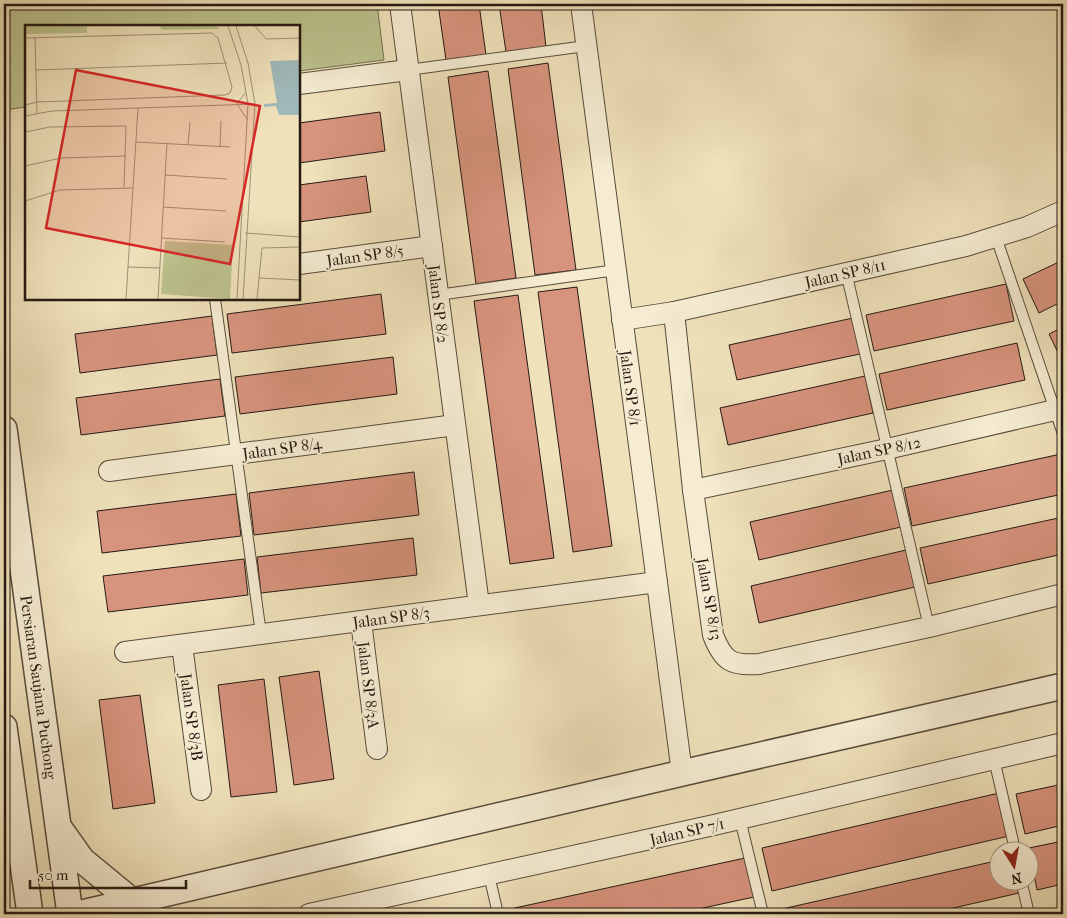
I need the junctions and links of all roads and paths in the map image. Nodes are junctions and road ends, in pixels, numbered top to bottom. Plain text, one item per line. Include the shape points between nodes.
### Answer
1 (400, 4) edge
2 (581, 4) edge
3 (586, 46) junction
4 (408, 70) junction
5 (300, 84) edge
6 (1063, 211) edge
7 (996, 236) junction
8 (432, 246) junction
9 (300, 264) edge
10 (616, 270) junction
11 (846, 272) junction
12 (438, 295) junction
13 (215, 300) edge
14 (674, 312) junction
15 (622, 320) junction
16 (1059, 408) edge
17 (455, 425) junction
18 (4, 429) edge
19 (1063, 434) edge
20 (887, 449) junction
21 (237, 454) junction
22 (108, 471) dead end
23 (693, 490) junction
24 (657, 582) junction
25 (1063, 594) edge
26 (479, 605) junction
27 (361, 621) junction
28 (928, 627) junction
29 (261, 634) junction
30 (182, 645) junction
31 (125, 652) dead end
32 (1063, 686) edge
33 (4, 727) edge
34 (1063, 743) edge
35 (377, 749) dead end
36 (994, 759) junction
37 (682, 773) junction
38 (201, 790) dead end
39 (740, 819) junction
40 (57, 825) junction
41 (1012, 840) edge
42 (489, 874) junction
43 (1023, 890) edge
44 (128, 908) edge
45 (30, 914) edge
46 (70, 914) edge
47 (78, 914) edge
48 (309, 914) edge
49 (498, 914) edge
50 (763, 914) edge
51 (1029, 914) edge

1 - 4 street, Jalan SP 8/2
2 - 3 street, Jalan SP 8/1
3 - 4 lane
3 - 10 street, Jalan SP 8/1
4 - 5 street
4 - 8 street, Jalan SP 8/2
6 - 7 street, Jalan SP 8/11 via 1028,227
7 - 11 street, Jalan SP 8/11 via 966,246
7 - 16 lane
8 - 9 street, Jalan SP 8/5
8 - 12 street, Jalan SP 8/2
10 - 12 lane
10 - 15 street, Jalan SP 8/1
11 - 14 street, Jalan SP 8/11
11 - 20 lane
12 - 17 street, Jalan SP 8/2
13 - 21 lane
14 - 15 street, Jalan SP 8/11
14 - 23 street, Jalan SP 8/13
15 - 24 street, Jalan SP 8/1
16 - 19 lane
16 - 20 street, Jalan SP 8/12
17 - 21 street, Jalan SP 8/4
17 - 26 street, Jalan SP 8/2
18 - 40 street, Persiaran Saujana Puchong
20 - 23 street, Jalan SP 8/12
20 - 28 lane
21 - 22 street, Jalan SP 8/4
21 - 29 lane
23 - 28 street, Jalan SP 8/13 via 713,635 719,650 729,661 743,665 759,664
24 - 26 street, Jalan SP 8/3
24 - 37 street, Jalan SP 8/1
25 - 28 street, Jalan SP 8/13
26 - 27 street, Jalan SP 8/3
27 - 29 street, Jalan SP 8/3
27 - 35 street, Jalan SP 8/3A
29 - 30 street, Jalan SP 8/3
30 - 31 street, Jalan SP 8/3
30 - 38 street, Jalan SP 8/3B
32 - 37 street
33 - 45 street
34 - 36 street, Jalan SP 7/1
36 - 39 street, Jalan SP 7/1
36 - 41 lane
37 - 44 street
39 - 42 street, Jalan SP 7/1
39 - 50 lane
40 - 44 street via 82,860
40 - 46 street, Persiaran Saujana Puchong
42 - 48 street, Jalan SP 7/1
42 - 49 lane
43 - 51 lane
44 - 47 street

